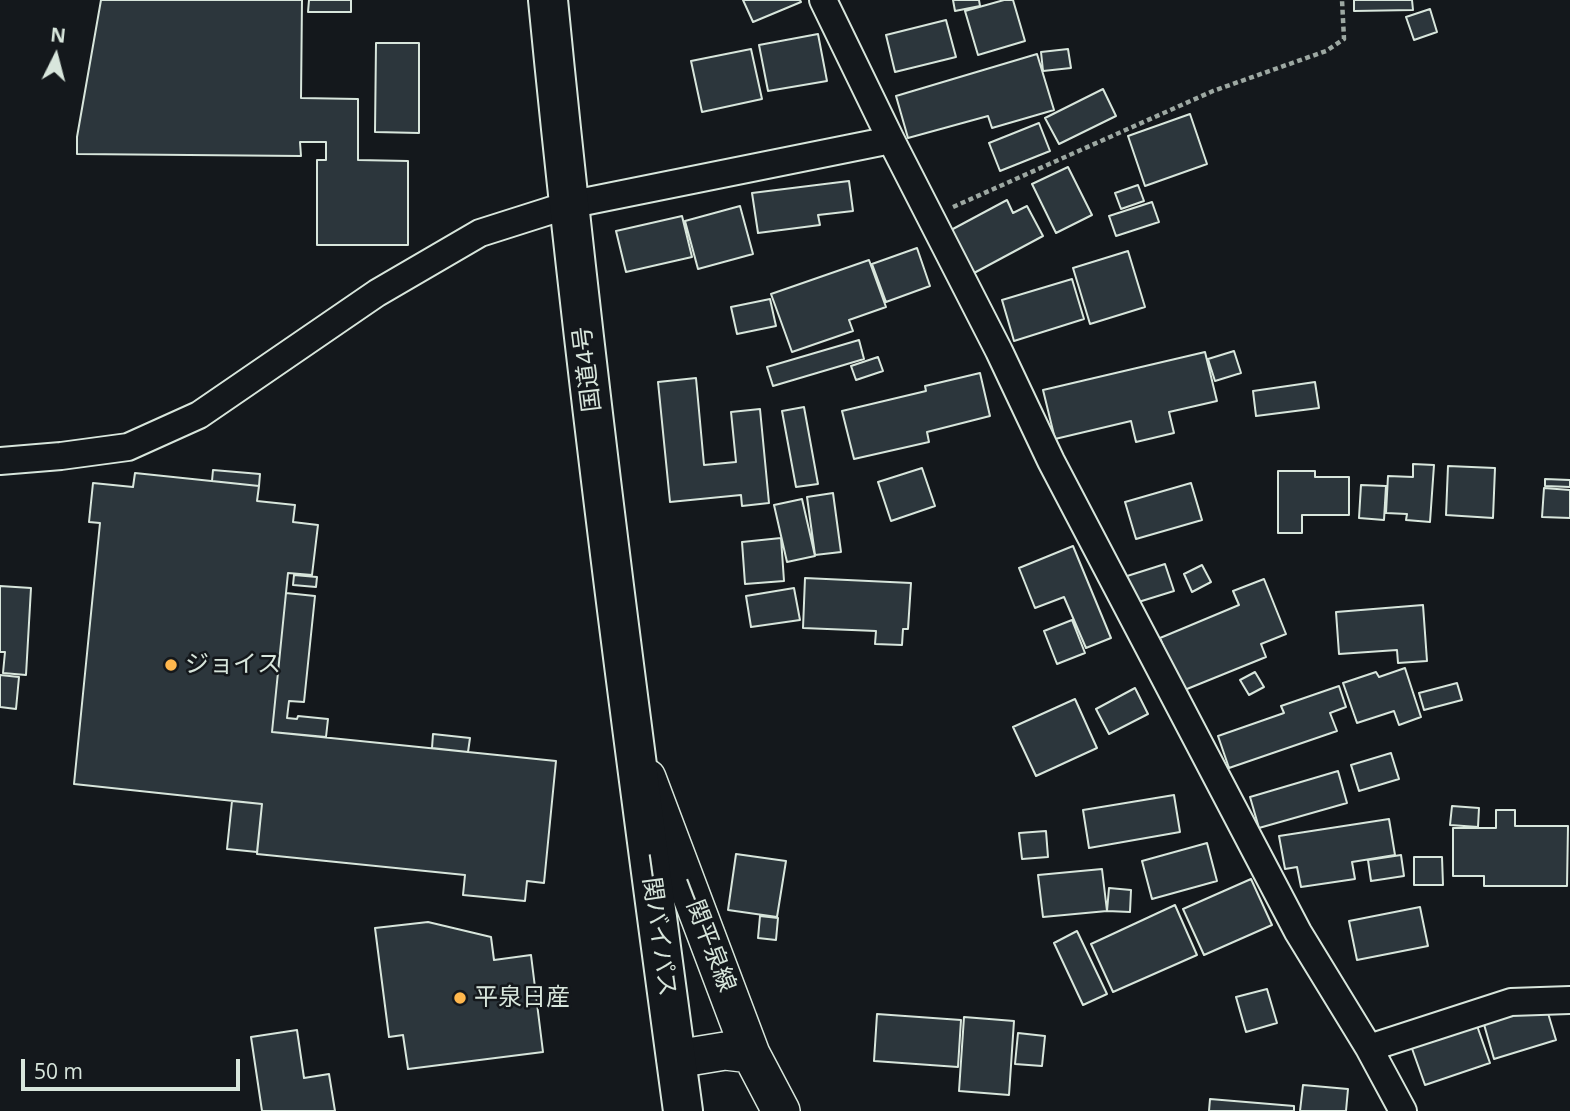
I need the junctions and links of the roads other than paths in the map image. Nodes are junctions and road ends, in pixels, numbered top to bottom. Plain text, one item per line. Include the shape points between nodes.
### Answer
1 (548, 0) edge
2 (823, 0) edge
3 (891, 140) junction
4 (568, 205) junction
5 (0, 461) edge
6 (632, 738) junction
7 (1570, 1000) edge
8 (1369, 1048) junction
9 (751, 1054) junction
10 (676, 1059) junction
11 (683, 1111) edge
12 (781, 1111) edge
13 (1404, 1111) edge

1 - 4 highway, 国道4号
2 - 3 street
3 - 4 street
3 - 8 street via 1051,461 1291,920
4 - 5 street via 480,233 377,293 199,415 128,446
4 - 6 highway, 国道4号
6 - 9 main road, 一関平泉線
6 - 10 highway, 一関バイパス
7 - 8 street via 1511,1002
8 - 13 street
9 - 10 main road via 725,1051
9 - 12 main road, 一関平泉線
10 - 11 highway, 一関バイパス

